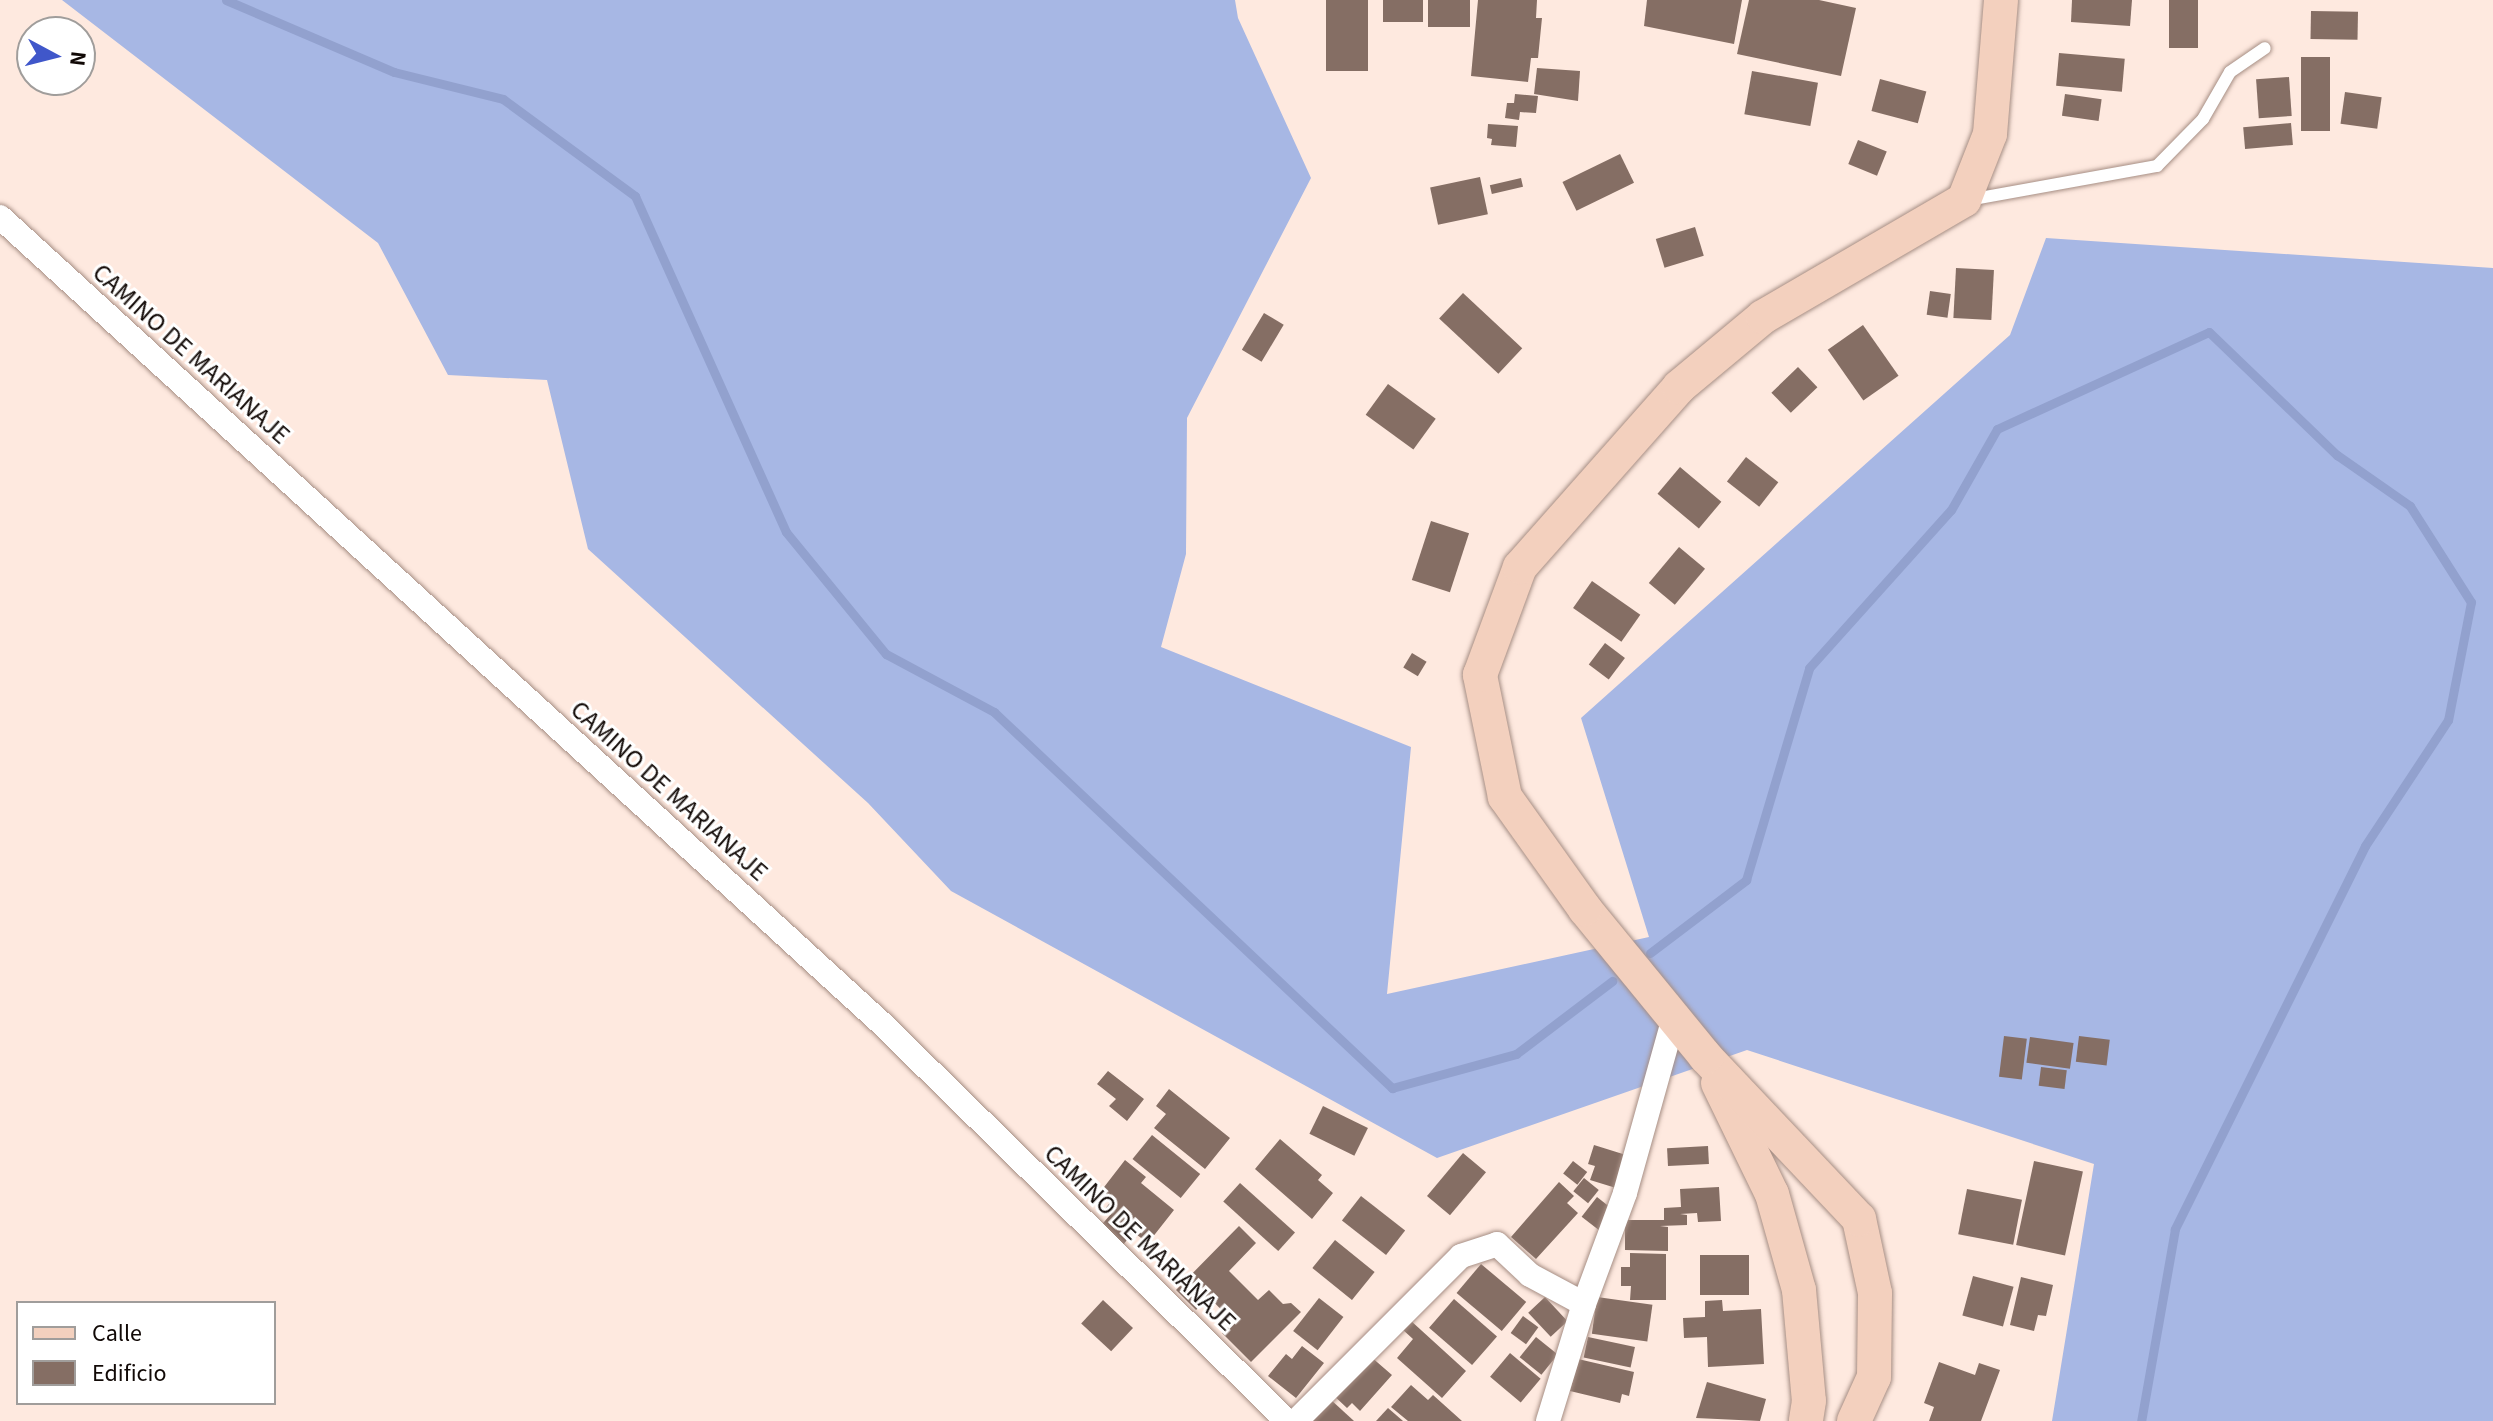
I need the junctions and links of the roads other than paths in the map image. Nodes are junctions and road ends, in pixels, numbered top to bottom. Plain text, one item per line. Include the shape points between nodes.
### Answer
1 (2001, 0) edge
2 (2265, 48) dead end
3 (1964, 200) junction
4 (0, 217) edge
5 (1674, 1018) junction
6 (1706, 1057) junction
7 (1584, 1304) junction
8 (1287, 1421) edge
9 (1296, 1421) edge
10 (1548, 1421) edge
11 (1806, 1421) edge
12 (1854, 1421) edge

1 - 3 street via 1990,134
2 - 3 lane via 2230,72 2203,119 2157,166
3 - 5 street via 1763,317 1679,387 1520,567 1480,675 1505,797 1585,909
4 - 8 street, CAMINO DE MARIANAJE via 878,1020
5 - 6 street
5 - 7 street via 1625,1193
6 - 11 street via 1772,1194 1799,1290 1809,1401
6 - 12 street via 1859,1219 1875,1293 1874,1377
7 - 9 street via 1530,1275 1497,1244 1461,1256
7 - 10 street

